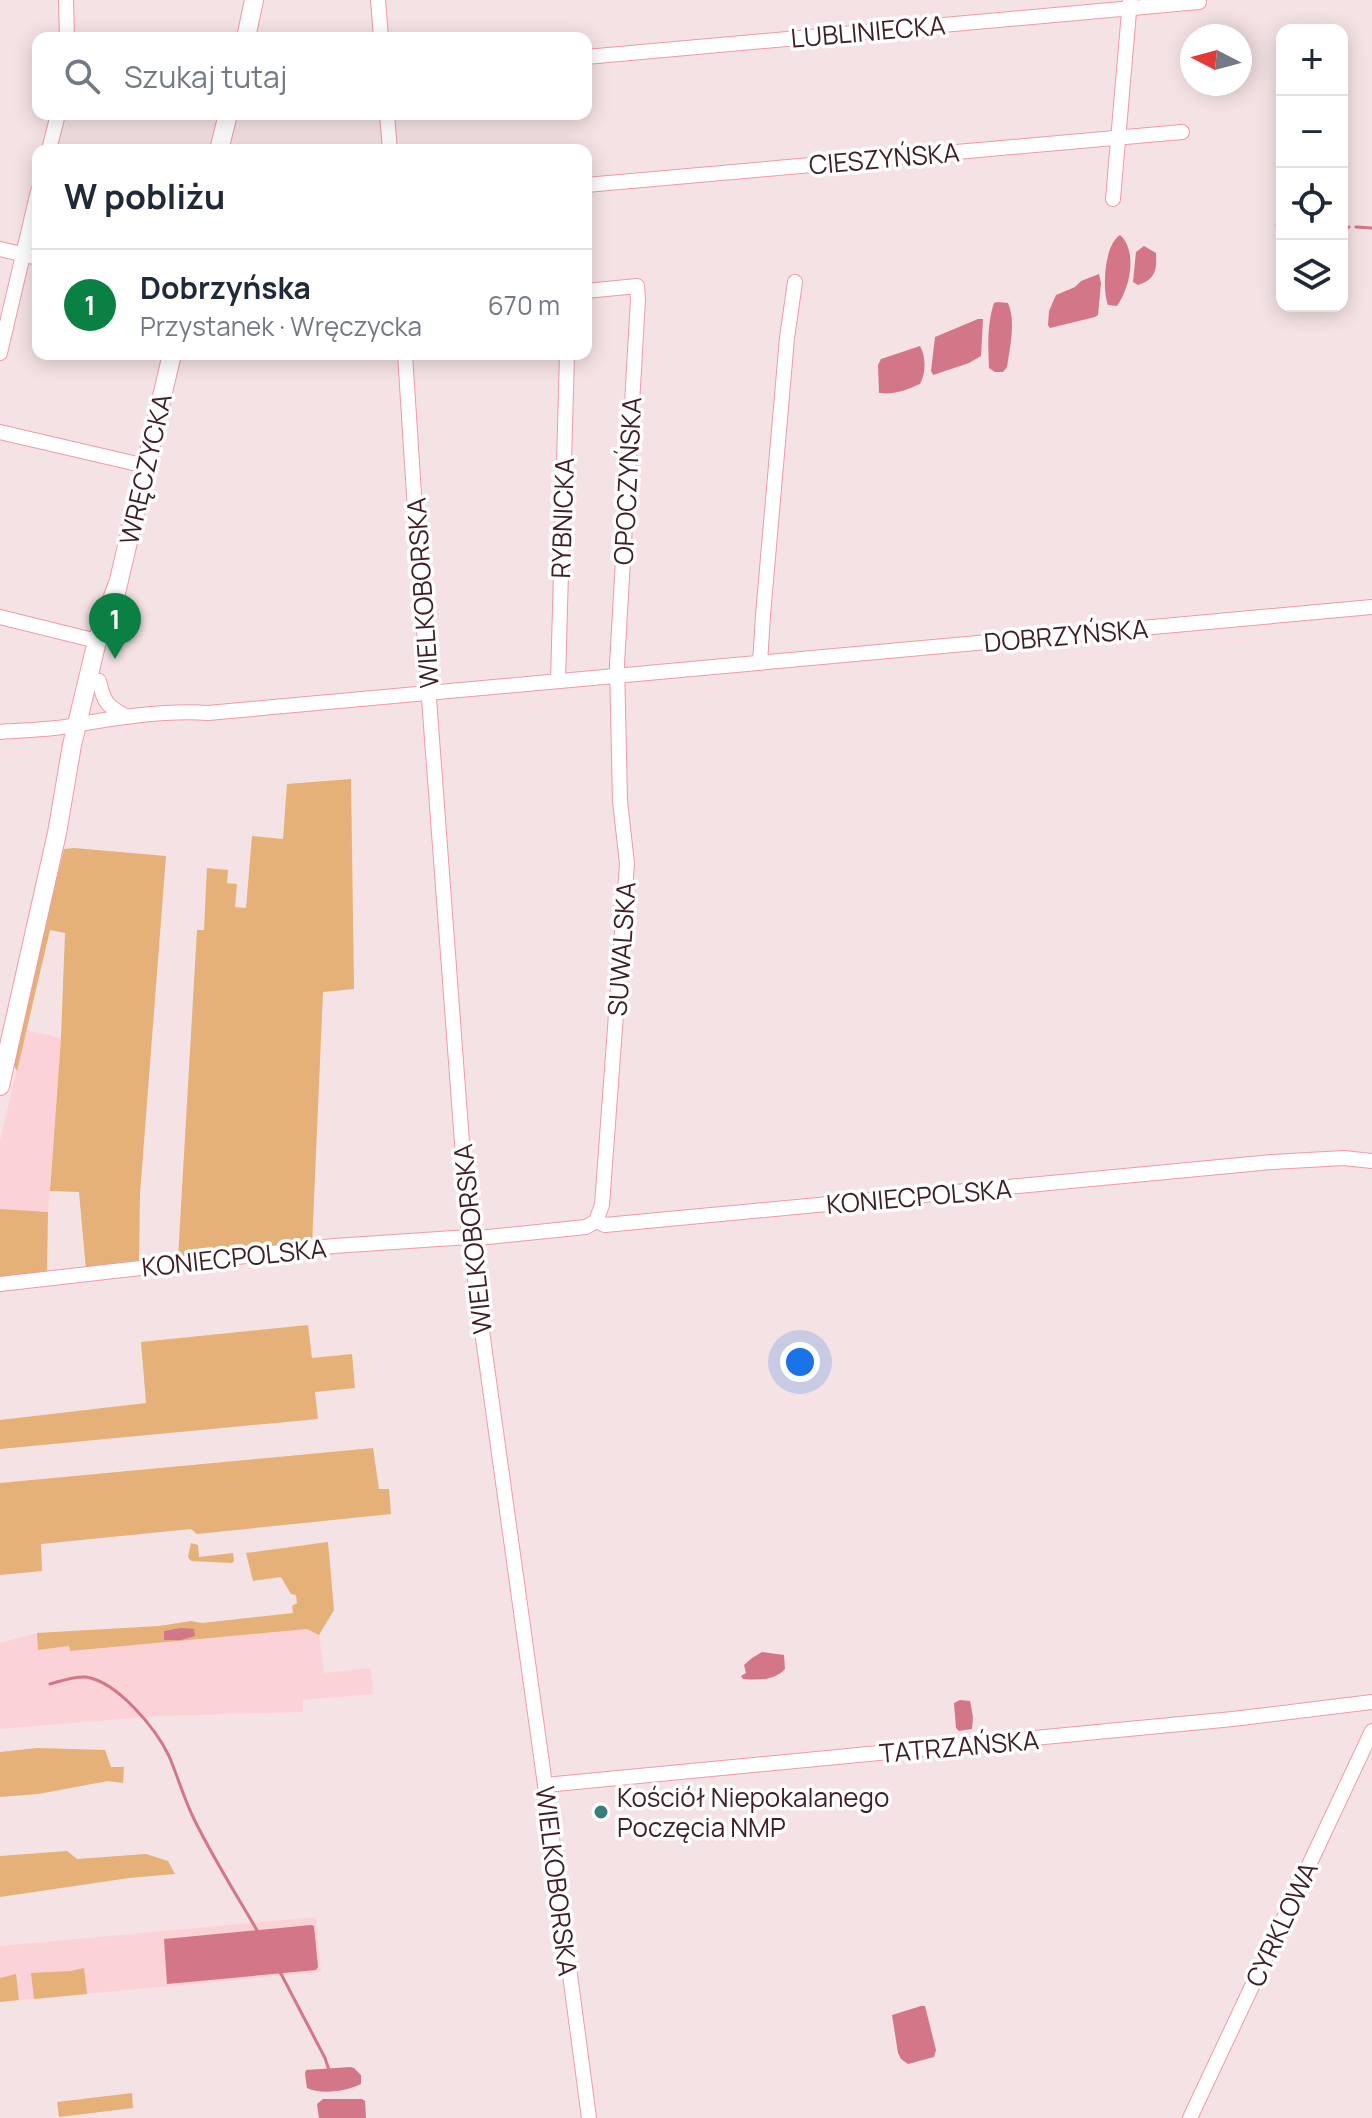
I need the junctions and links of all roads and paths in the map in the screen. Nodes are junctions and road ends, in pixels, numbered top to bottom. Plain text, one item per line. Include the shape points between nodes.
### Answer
1 (66, 0) edge
2 (254, 0) edge
3 (378, 0) edge
4 (1199, 2) edge
5 (1130, 4) edge
6 (67, 32) edge
7 (247, 32) edge
8 (381, 32) edge
9 (592, 56) edge
10 (56, 120) edge
11 (226, 120) edge
12 (388, 120) edge
13 (1182, 132) dead end
14 (1118, 136) junction
15 (50, 144) edge
16 (220, 144) edge
17 (390, 144) edge
18 (592, 184) edge
19 (1113, 199) dead end
20 (32, 215) edge
21 (0, 249) edge
22 (22, 255) junction
23 (32, 257) edge
24 (795, 282) dead end
25 (592, 290) edge
26 (0, 353) edge
27 (171, 360) edge
28 (405, 360) edge
29 (567, 360) edge
30 (0, 432) edge
31 (146, 466) junction
32 (118, 583) junction
33 (1372, 607) edge
34 (0, 617) edge
35 (97, 641) junction
36 (760, 663) junction
37 (619, 676) junction
38 (99, 681) junction
39 (558, 681) junction
40 (429, 693) junction
41 (127, 717) junction
42 (83, 718) junction
43 (0, 732) edge
44 (0, 1086) edge
45 (1372, 1161) edge
46 (596, 1221) junction
47 (469, 1238) junction
48 (0, 1284) edge
49 (1372, 1702) edge
50 (1372, 1731) edge
51 (545, 1785) junction
52 (589, 2118) edge
53 (1190, 2118) edge

1 - 6 street
2 - 7 main road
3 - 8 street
4 - 5 street, LUBLINIECKA
5 - 9 street, LUBLINIECKA
5 - 14 street
10 - 15 street
11 - 16 main road
12 - 17 street
13 - 14 street, CIESZYŃSKA
14 - 18 street, CIESZYŃSKA
14 - 19 street
20 - 22 street
21 - 22 street
22 - 23 street
22 - 26 street
24 - 36 street
25 - 37 street, OPOCZYŃSKA via 637,286 638,299
27 - 31 main road, WRĘCZYCKA
28 - 40 street, WIELKOBORSKA
29 - 39 street, RYBNICKA
30 - 31 street
31 - 32 main road, WRĘCZYCKA
32 - 35 main road, WRĘCZYCKA
32 - 38 main road, WRĘCZYCKA
33 - 36 street, DOBRZYŃSKA
34 - 35 street
35 - 42 main road, WRĘCZYCKA
36 - 37 street, DOBRZYŃSKA
37 - 39 street, DOBRZYŃSKA
37 - 46 street, SUWALSKA via 620,801 627,864 602,1205
38 - 41 street via 105,703
38 - 42 main road, WRĘCZYCKA
39 - 40 street, DOBRZYŃSKA
40 - 41 street, DOBRZYŃSKA
40 - 47 street, WIELKOBORSKA
41 - 42 street, DOBRZYŃSKA
42 - 43 street, DOBRZYŃSKA
42 - 44 main road, WRĘCZYCKA
45 - 46 street, KONIECPOLSKA via 1272,1162 605,1225
46 - 47 street, KONIECPOLSKA via 586,1227
47 - 48 street, KONIECPOLSKA via 334,1246
47 - 51 street, WIELKOBORSKA
49 - 51 street, TATRZAŃSKA
50 - 53 street, CYRKLOWA
51 - 52 street, WIELKOBORSKA

